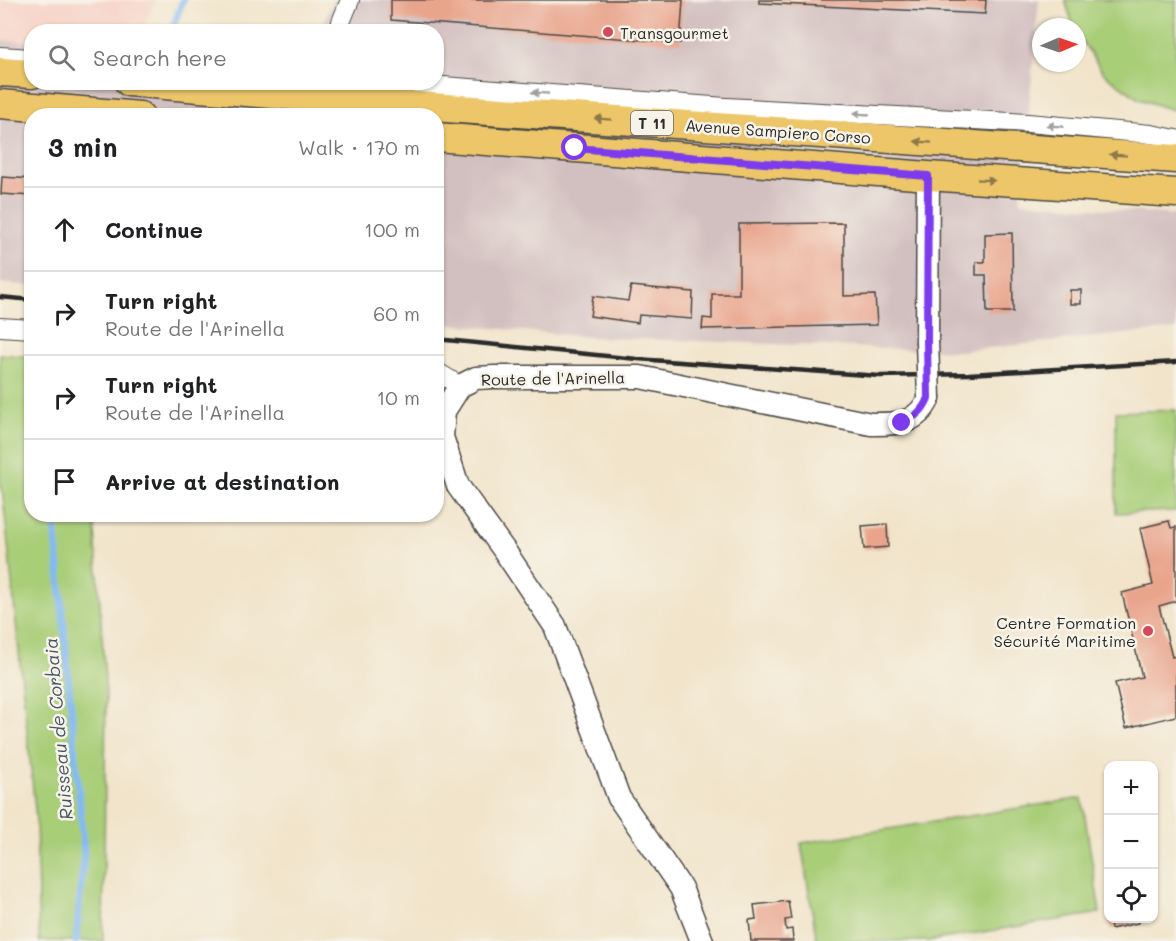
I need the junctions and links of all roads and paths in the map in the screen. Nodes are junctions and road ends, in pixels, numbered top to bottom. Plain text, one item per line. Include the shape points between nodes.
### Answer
1 (350, 0) edge
2 (341, 24) edge
3 (0, 56) edge
4 (24, 58) edge
5 (0, 72) edge
6 (24, 74) edge
7 (444, 86) edge
8 (315, 90) edge
9 (338, 91) edge
10 (0, 104) edge
11 (47, 108) edge
12 (444, 138) edge
13 (1176, 139) edge
14 (1176, 159) edge
15 (928, 176) junction
16 (1176, 193) edge
17 (0, 327) edge
18 (24, 328) edge
19 (444, 376) edge
20 (460, 386) junction
21 (444, 411) edge
22 (444, 443) edge
23 (702, 941) edge

1 - 2 street
3 - 4 street
5 - 6 main road
13 -> 7 street, Avenue Sampiero Corso via 1028,123 737,108
8 - 9 main road, Avenue Sampiero Corso / T 11
14 -> 9 main road, Avenue Sampiero Corso / T 11
10 - 11 main road
12 - 15 main road, Avenue Sampiero Corso / T 11
15 -> 16 main road, Avenue Sampiero Corso / T 11
15 - 20 street, Route de l'Arinella, bridge via 928,398 915,417 902,423 871,424 640,378 494,377 476,378
17 - 18 street
19 - 20 street
20 - 21 street, Route de l'Arinella
22 - 23 street, Route de l'Arinella via 458,486 555,626 619,798 681,888

